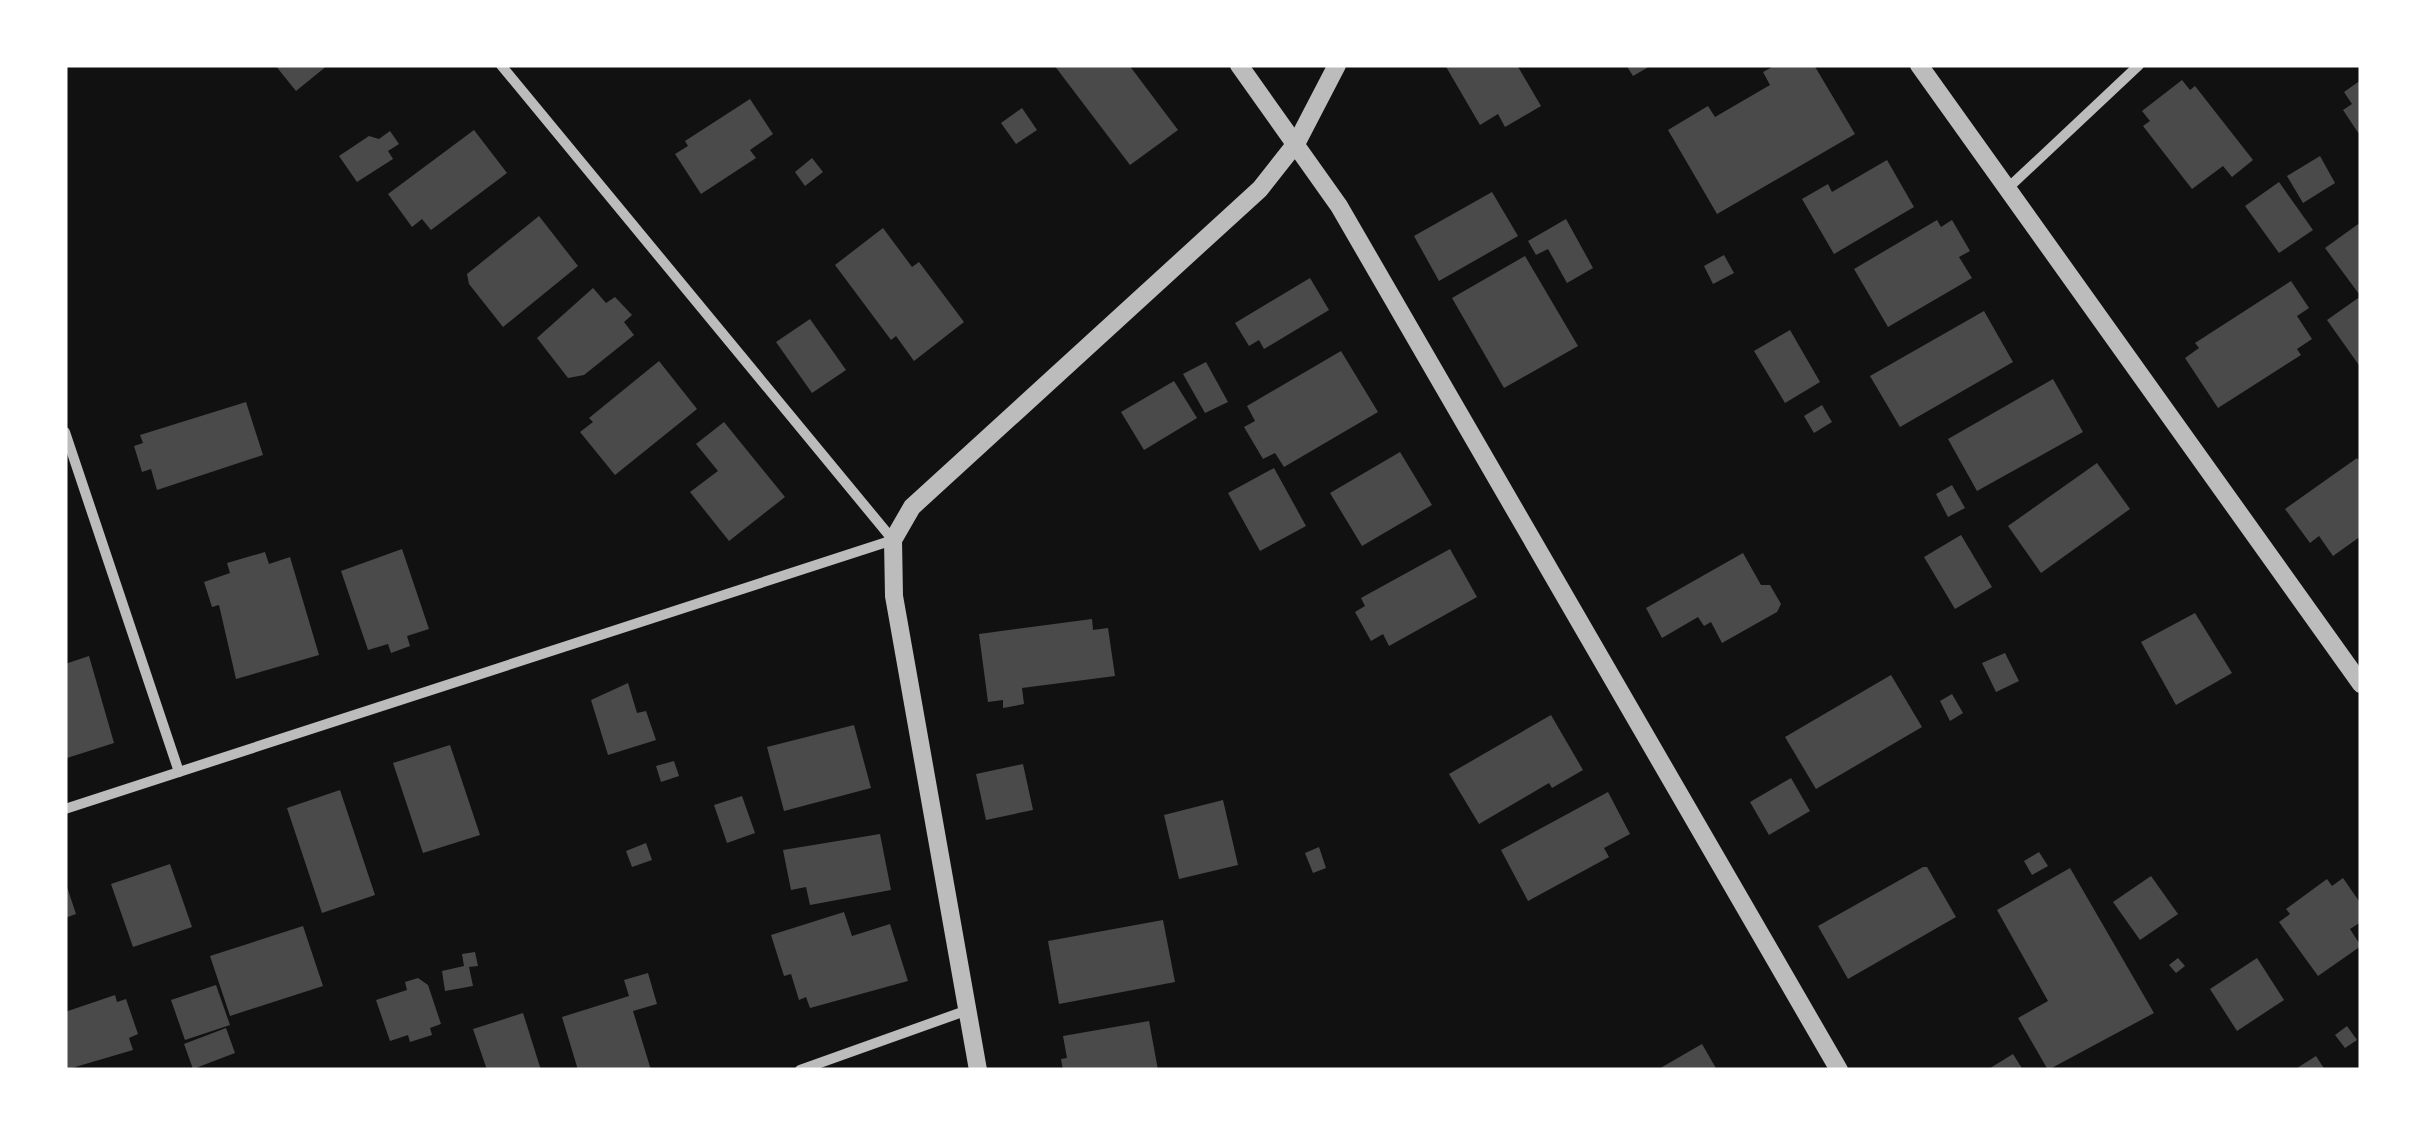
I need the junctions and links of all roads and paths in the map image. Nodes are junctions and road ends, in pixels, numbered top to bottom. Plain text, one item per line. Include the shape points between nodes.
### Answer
1 (501, 65) edge
2 (1239, 65) edge
3 (1337, 65) edge
4 (1919, 65) edge
5 (2139, 65) edge
6 (1296, 142) junction
7 (2006, 190) junction
8 (65, 432) edge
9 (892, 540) junction
10 (2361, 684) edge
11 (179, 772) junction
12 (65, 809) edge
13 (968, 1010) junction
14 (800, 1070) edge
15 (978, 1070) edge
16 (1839, 1070) edge

1 - 9 street
2 - 6 street
3 - 6 street
4 - 7 street
5 - 7 street
6 - 9 street via 1239,211 912,508
6 - 16 street
7 - 10 street
8 - 11 street
9 - 11 street
9 - 13 street via 894,596
11 - 12 street
13 - 14 street
13 - 15 street

